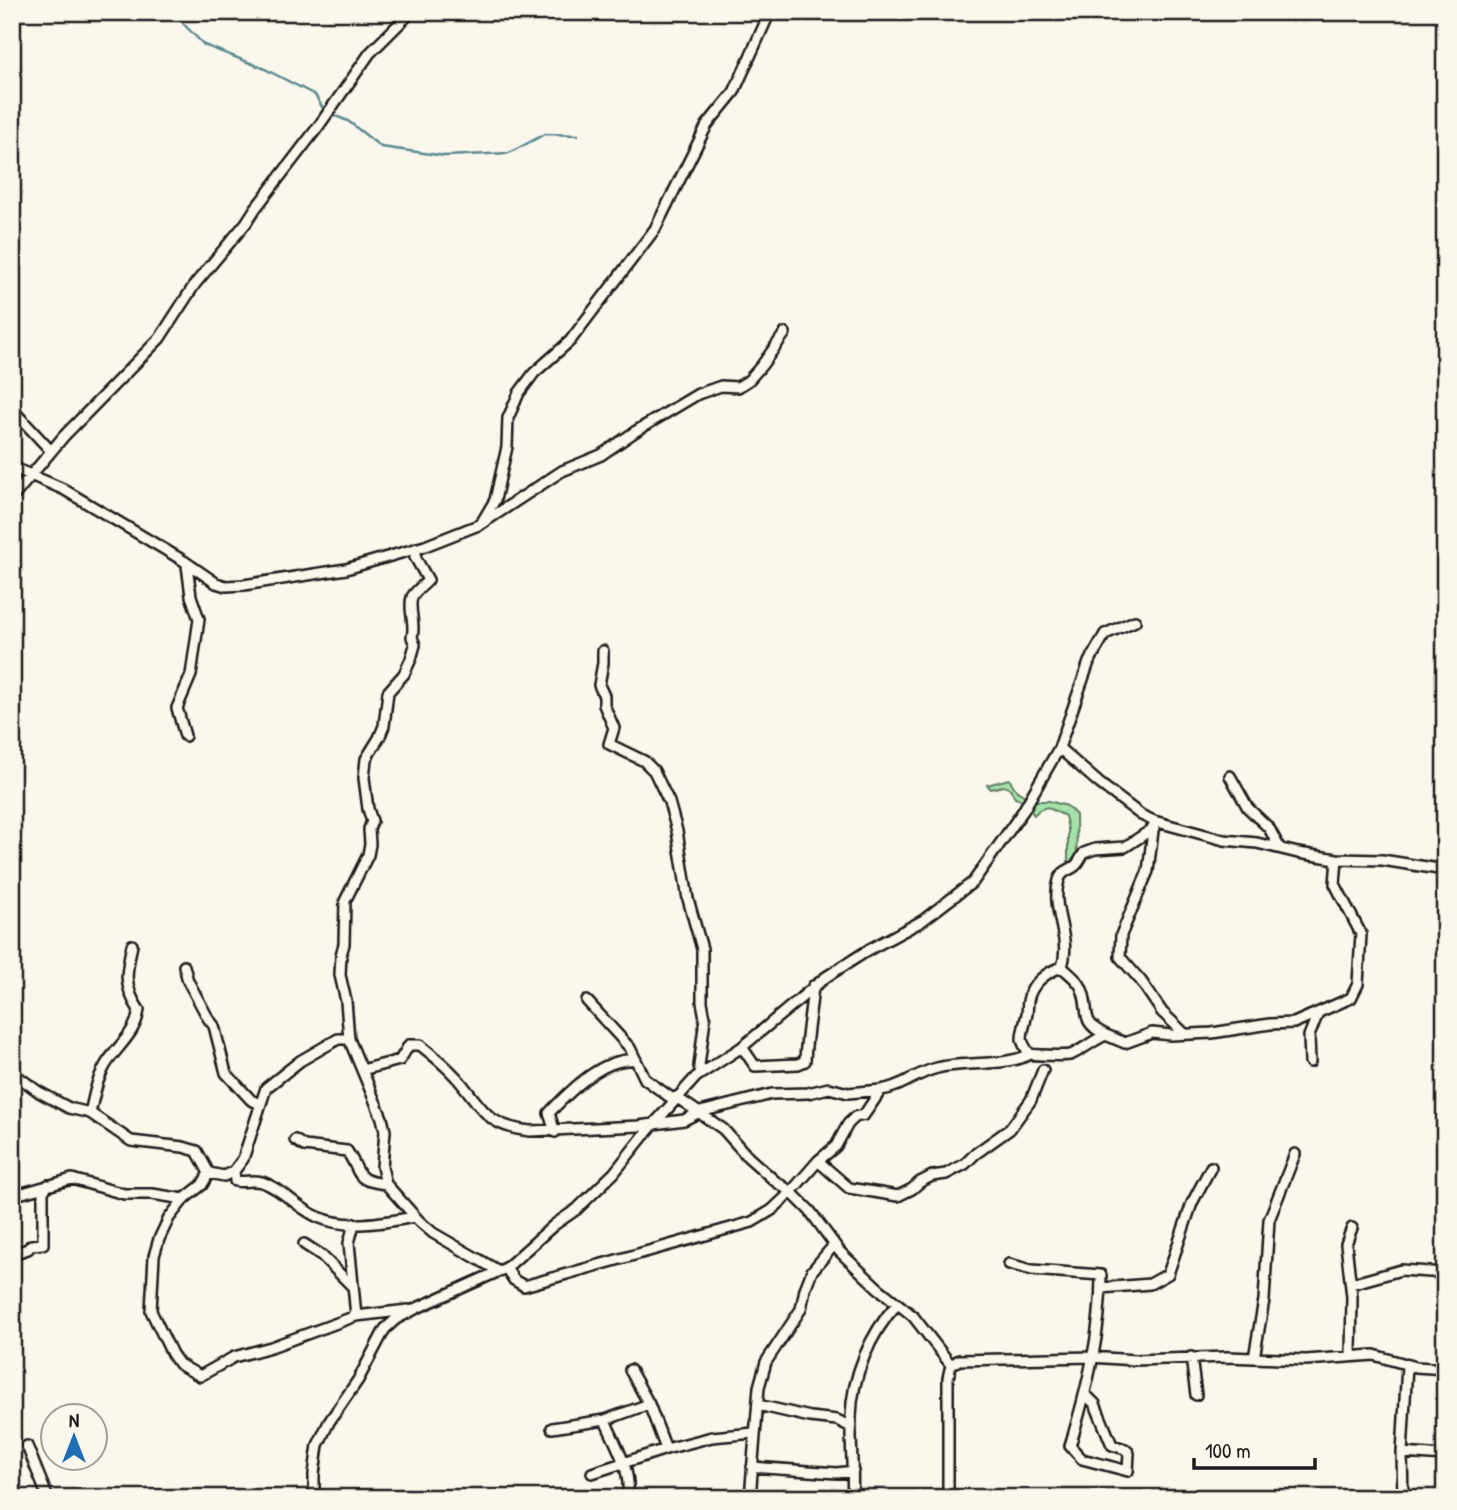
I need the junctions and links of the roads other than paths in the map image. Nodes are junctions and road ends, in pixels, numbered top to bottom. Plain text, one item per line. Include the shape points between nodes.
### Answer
1 (16, 12) edge
2 (411, 12) edge
3 (770, 12) edge
4 (12, 27) edge
5 (785, 333) dead end
6 (12, 409) edge
7 (51, 452) junction
8 (12, 467) edge
9 (33, 476) junction
10 (12, 498) edge
11 (481, 524) junction
12 (417, 548) junction
13 (187, 565) junction
14 (1135, 621) dead end
15 (603, 651) dead end
16 (185, 736) dead end
17 (1059, 748) junction
18 (1230, 776) dead end
19 (1154, 824) junction
20 (1279, 847) junction
21 (1337, 859) junction
22 (1445, 870) edge
23 (132, 945) dead end
24 (184, 966) dead end
25 (1062, 967) junction
26 (813, 986) junction
27 (587, 1001) dead end
28 (1318, 1013) junction
29 (1184, 1033) junction
30 (1106, 1035) junction
31 (349, 1039) junction
32 (742, 1047) junction
33 (1030, 1054) junction
34 (636, 1060) junction
35 (1310, 1062) dead end
36 (362, 1070) junction
37 (1043, 1070) dead end
38 (12, 1072) edge
39 (701, 1073) junction
40 (881, 1090) junction
41 (675, 1098) junction
42 (260, 1104) junction
43 (700, 1112) junction
44 (90, 1113) junction
45 (653, 1124) junction
46 (555, 1132) junction
47 (295, 1140) dead end
48 (1295, 1154) dead end
49 (818, 1161) junction
50 (1211, 1167) dead end
51 (234, 1171) junction
52 (209, 1173) junction
53 (50, 1184) junction
54 (386, 1184) junction
55 (791, 1192) junction
56 (12, 1196) edge
57 (184, 1199) junction
58 (415, 1217) junction
59 (354, 1224) junction
60 (1352, 1228) dead end
61 (304, 1244) dead end
62 (834, 1245) junction
63 (12, 1254) edge
64 (1009, 1264) dead end
65 (501, 1269) junction
66 (1445, 1273) edge
67 (1350, 1284) junction
68 (352, 1286) junction
69 (1101, 1288) junction
70 (897, 1304) junction
71 (416, 1308) junction
72 (374, 1312) junction
73 (356, 1316) junction
74 (385, 1329) junction
75 (1351, 1355) junction
76 (1090, 1357) junction
77 (1191, 1357) junction
78 (1254, 1358) junction
79 (1407, 1364) junction
80 (951, 1365) junction
81 (1445, 1369) edge
82 (630, 1370) dead end
83 (1085, 1394) junction
84 (1196, 1395) dead end
85 (649, 1404) junction
86 (758, 1405) junction
87 (605, 1420) junction
88 (851, 1427) junction
89 (552, 1428) dead end
90 (754, 1433) junction
91 (27, 1446) dead end
92 (666, 1449) junction
93 (1402, 1453) junction
94 (1445, 1456) edge
95 (624, 1465) junction
96 (752, 1467) junction
97 (853, 1471) junction
98 (592, 1473) dead end
99 (48, 1498) edge
100 (314, 1498) edge
101 (627, 1498) edge
102 (750, 1498) edge
103 (852, 1498) edge
104 (948, 1498) edge
105 (1403, 1498) edge

1 - 4 street
2 - 7 street via 370,53 246,223 195,284 160,338
3 - 11 street via 734,92 707,125 655,229 570,341 534,373 519,394 508,418 507,447 495,500
5 - 11 street via 742,385 698,394 601,456 562,471
6 - 7 street
7 - 9 street
8 - 9 street
9 - 10 street
9 - 13 street via 63,489
11 - 12 street
12 - 13 street via 346,569 244,585 216,583
12 - 31 street via 415,557 428,580 412,598 415,645 404,674 388,692 384,726 366,759 370,844 345,901 340,975
13 - 16 street via 199,619 191,675 177,708
14 - 17 street via 1105,634 1089,662
15 - 39 street via 599,685 614,728 609,744 654,771 677,831 702,949 705,1018
17 - 19 street
17 - 26 street via 1023,811 973,882 922,921
18 - 20 street
19 - 20 street
19 - 25 street via 1125,847 1084,853 1077,865 1065,870 1059,881 1057,908 1065,938
19 - 29 street via 1149,871 1121,935 1120,957
20 - 21 street
21 - 22 street via 1382,860
21 - 28 street via 1335,884 1361,934 1358,984 1351,998
23 - 44 street via 126,972 129,992 139,1010 138,1021 105,1065
24 - 42 street via 214,1026 226,1073
25 - 30 street via 1081,984 1088,1021
25 - 33 street via 1050,971 1030,994 1021,1030
26 - 32 street
26 - 32 street via 804,1061 755,1066
27 - 34 street
28 - 29 street via 1294,1023
28 - 35 street via 1309,1036
29 - 30 street via 1152,1033 1125,1043
30 - 33 street via 1072,1055
31 - 36 street
31 - 42 street via 338,1039 300,1061 266,1088
32 - 39 street
33 - 40 street via 936,1068
34 - 41 street via 645,1079
34 - 46 street via 610,1062 570,1093 549,1113
36 - 46 street via 400,1060 409,1045 420,1045 493,1120 519,1130
36 - 54 street via 385,1131 382,1167
37 - 49 street via 1031,1100 1010,1129 965,1164 898,1195 849,1188
38 - 44 street via 69,1108
39 - 41 street
40 - 43 street via 848,1093 829,1088 772,1094
40 - 49 street via 864,1115 848,1124 836,1146
41 - 43 street
41 - 45 street
42 - 51 street via 243,1160
43 - 45 street via 684,1120
43 - 55 street
44 - 52 street via 131,1141 197,1152
45 - 46 street
45 - 65 street via 614,1173 577,1209
47 - 54 street via 304,1146 347,1151 359,1176
48 - 78 street via 1269,1220 1264,1300
49 - 55 street
50 - 69 street via 1192,1203 1168,1274 1150,1284
51 - 52 street
51 - 59 street via 235,1181 274,1186 318,1217
52 - 57 street
53 - 56 street
53 - 57 street via 72,1179 124,1194
53 - 63 street via 43,1192 43,1244
54 - 58 street
55 - 62 street
55 - 65 street via 752,1222 541,1283 524,1286
57 - 73 street via 159,1239 151,1311 172,1354 188,1370 201,1376 234,1357
58 - 59 street
58 - 65 street via 433,1233
59 - 68 street via 349,1243
60 - 67 street via 1346,1244
61 - 68 street
62 - 70 street
62 - 86 street via 812,1271 801,1309 766,1362
64 - 69 street via 1101,1275
65 - 71 street
66 - 67 street via 1401,1270
67 - 75 street
68 - 73 street
69 - 76 street via 1096,1346
70 - 80 street via 913,1316
70 - 88 street via 874,1332 857,1379
71 - 72 street
71 - 74 street
72 - 73 street
72 - 74 street
74 - 100 street via 318,1445
75 - 78 street via 1306,1360
75 - 79 street via 1374,1355
76 - 77 street
76 - 80 street via 968,1359
76 - 83 street
77 - 78 street
77 - 84 street
79 - 81 street
79 - 93 street
80 - 104 street
82 - 85 street
83 - 83 street via 1095,1404 1112,1445 1129,1453 1128,1471 1082,1459 1070,1446
85 - 87 street
85 - 92 street
86 - 88 street via 837,1420
86 - 90 street
87 - 89 street
87 - 95 street
88 - 97 street
90 - 92 street via 712,1437
90 - 96 street
91 - 99 street
92 - 95 street
93 - 94 street
93 - 105 street
95 - 98 street
95 - 101 street via 630,1486
96 - 97 street
96 - 102 street
97 - 103 street

